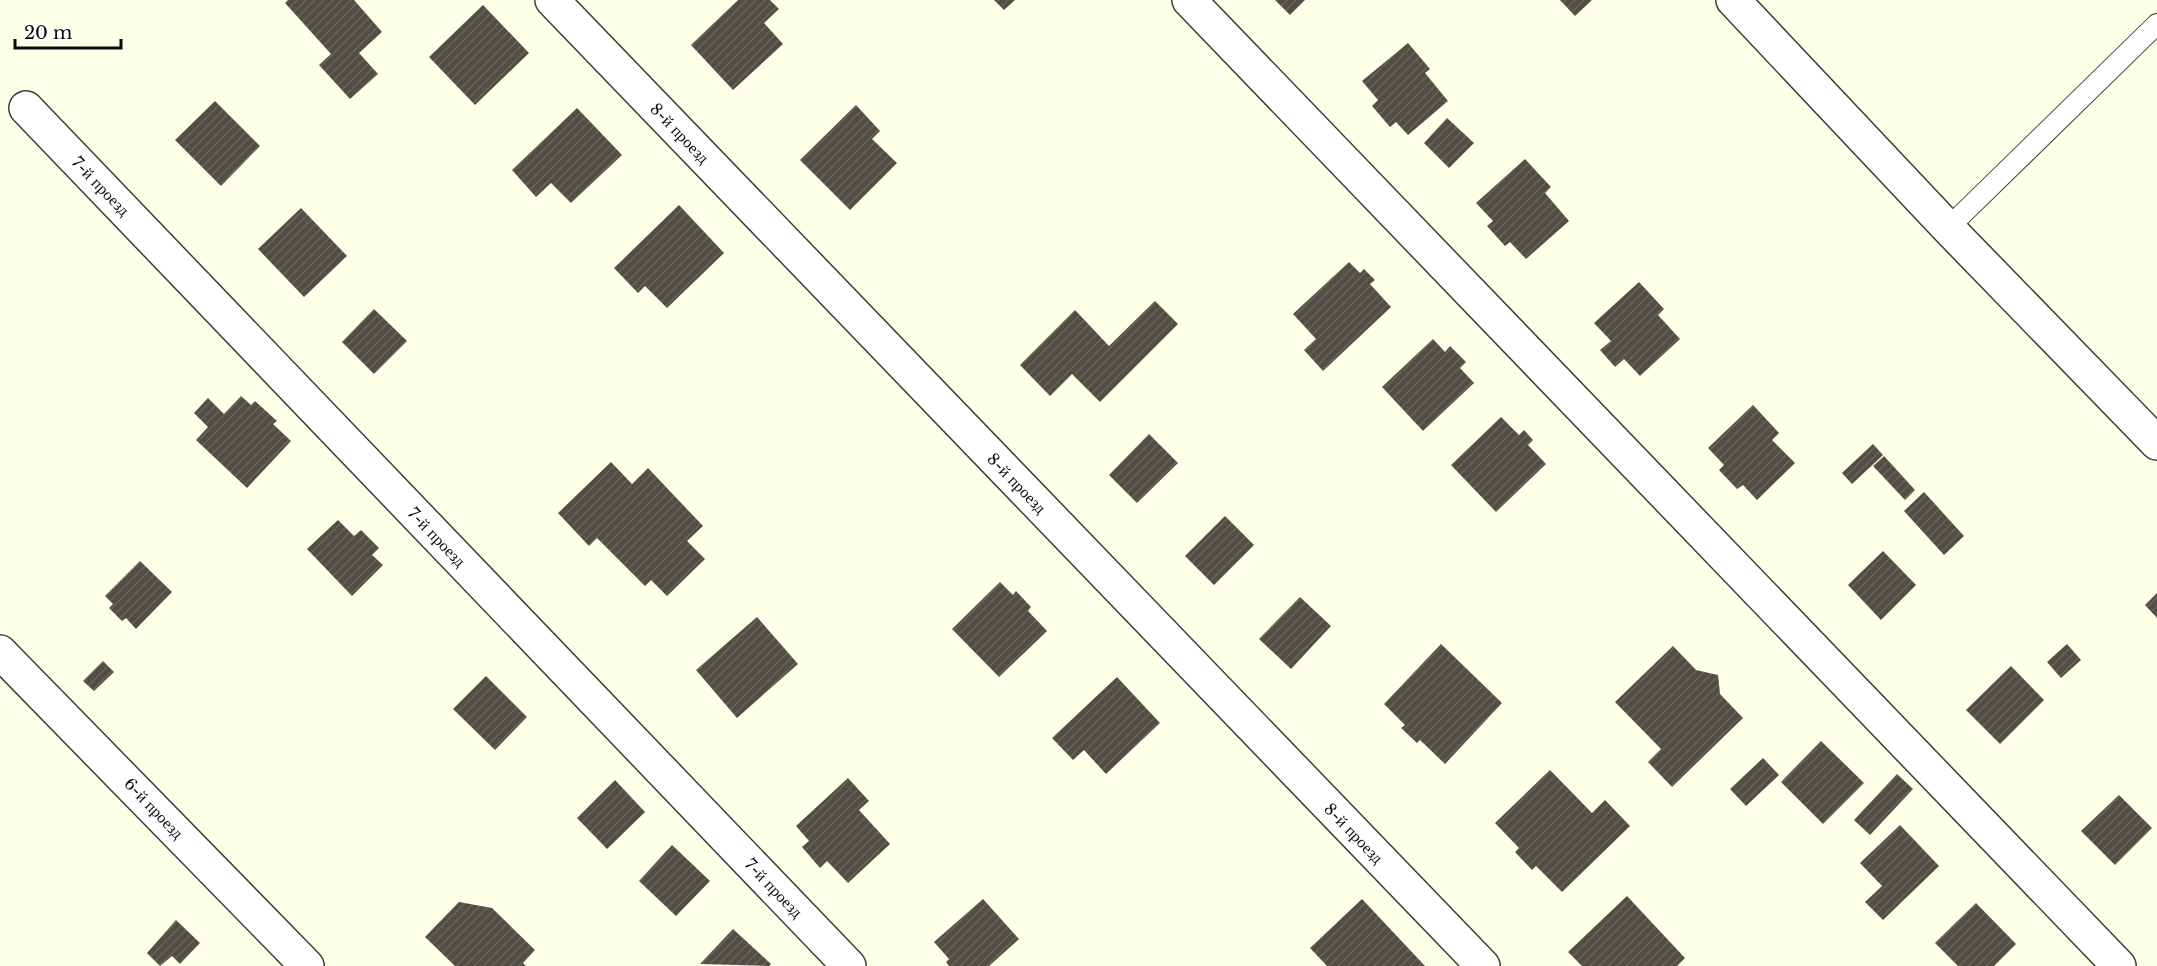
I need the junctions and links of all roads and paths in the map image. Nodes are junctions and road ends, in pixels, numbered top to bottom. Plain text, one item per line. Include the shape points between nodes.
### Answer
1 (552, 0) edge
2 (1189, 0) edge
3 (1733, 0) edge
4 (2157, 24) edge
5 (26, 108) dead end
6 (1948, 228) junction
7 (2157, 443) edge
8 (0, 652) edge
9 (307, 966) edge
10 (849, 966) edge
11 (1483, 966) edge
12 (2119, 966) edge

1 - 11 street, 8-й проезд
2 - 12 street
3 - 6 street
4 - 6 lane
5 - 10 street, 7-й проезд
6 - 7 street
8 - 9 street, 6-й проезд

